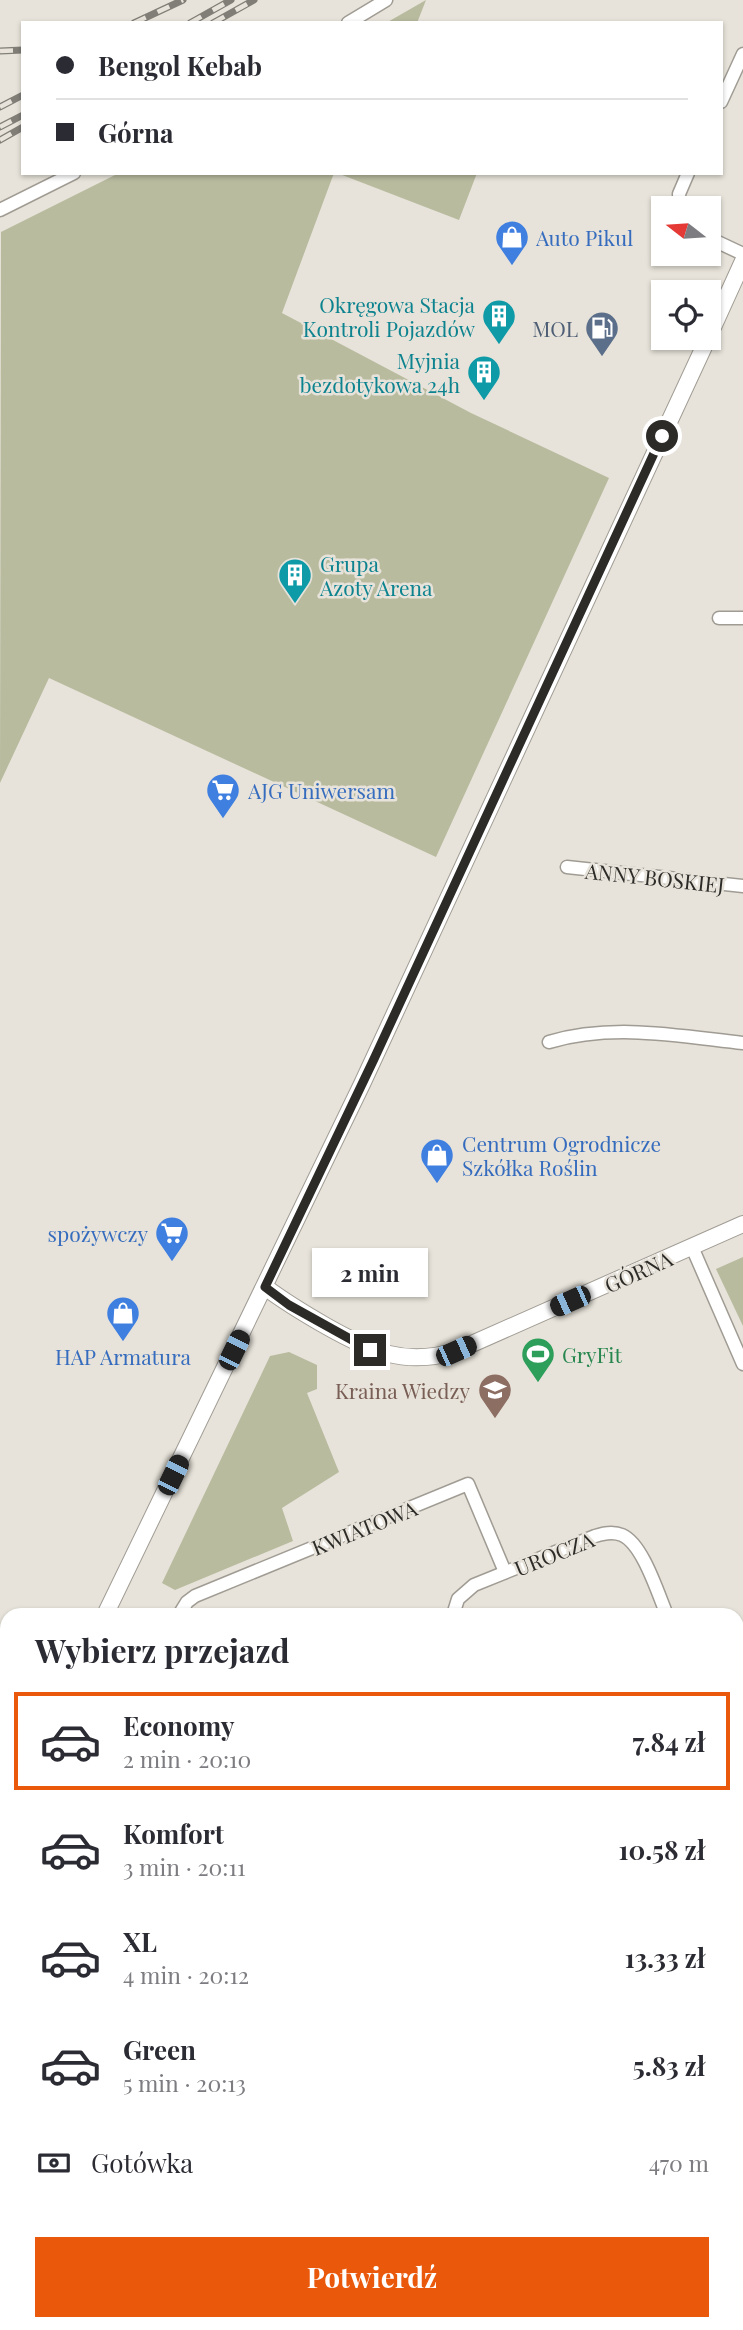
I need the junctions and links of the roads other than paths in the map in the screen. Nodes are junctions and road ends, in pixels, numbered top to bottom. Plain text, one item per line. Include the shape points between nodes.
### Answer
1 (386, 0) edge
2 (351, 21) edge
3 (743, 54) edge
4 (723, 98) edge
5 (70, 175) edge
6 (687, 175) edge
7 (679, 196) edge
8 (0, 210) edge
9 (721, 244) edge
10 (743, 254) edge
11 (743, 261) edge
12 (721, 309) edge
13 (702, 350) edge
14 (719, 618) dead end
15 (743, 618) edge
16 (567, 867) dead end
17 (743, 886) edge
18 (549, 1042) dead end
19 (743, 1043) edge
20 (743, 1224) edge
21 (692, 1247) junction
22 (265, 1287) junction
23 (743, 1364) edge
24 (505, 1572) junction
25 (108, 1608) edge
26 (183, 1608) edge
27 (455, 1608) edge
28 (664, 1608) edge

1 - 2 street
3 - 4 street
5 - 8 street
6 - 7 street
9 - 10 street
11 - 12 main road
13 - 22 main road
14 - 15 street
16 - 17 street, ANNY BOSKIEJ
18 - 19 street via 600,1032 641,1032
20 - 21 main road, GÓRNA
21 - 22 main road, GÓRNA via 456,1351 428,1358 370,1350
21 - 23 street
22 - 25 main road
24 - 26 street, KWIATOWA via 468,1485 195,1596
24 - 27 street, UROCZA via 464,1592
24 - 28 street, UROCZA via 595,1536 618,1533 636,1547

